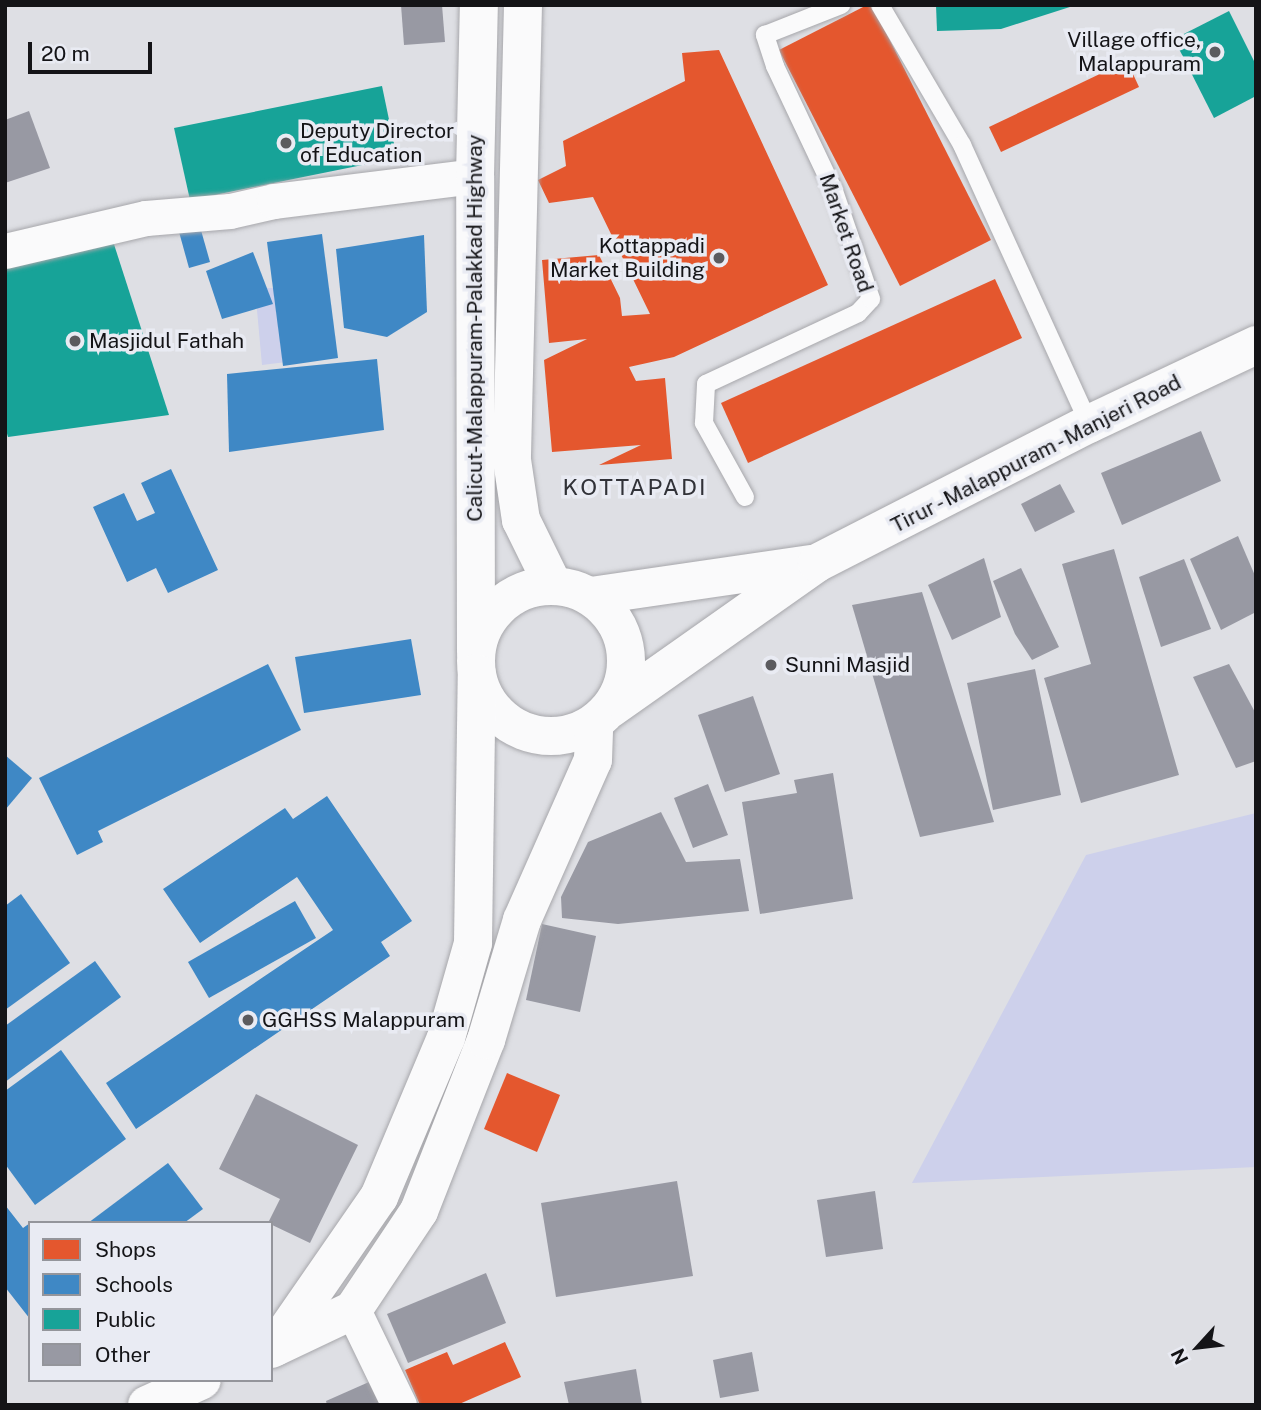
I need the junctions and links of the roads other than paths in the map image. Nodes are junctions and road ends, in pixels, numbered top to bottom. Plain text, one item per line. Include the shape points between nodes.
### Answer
1 (480, 5) edge
2 (523, 5) edge
3 (841, 5) edge
4 (880, 5) edge
5 (474, 176) junction
6 (5, 251) edge
7 (1256, 345) edge
8 (1089, 424) junction
9 (745, 497) dead end
10 (817, 563) junction
11 (553, 585) junction
12 (591, 596) junction
13 (477, 662) junction
14 (602, 716) junction
15 (352, 1310) junction
16 (273, 1348) edge
17 (273, 1349) edge
18 (198, 1382) edge
19 (147, 1405) edge
20 (399, 1405) edge

1 - 5 main road, Calicut-Malappuram-Palakkad Highway
2 - 11 main road, Calicut-Malappuram-Palakkad Highway via 512,460 521,520
3 - 9 lane, Market Road via 765,35 834,191 871,299 858,313 706,384 704,423
4 - 8 lane via 962,145
5 - 6 street via 274,201 230,211 146,218
5 - 13 main road, Calicut-Malappuram-Palakkad Highway
7 - 8 main road, Tirur - Malappuram - Manjeri Road
8 - 10 main road, Tirur - Malappuram - Manjeri Road
10 - 12 main road, Tirur - Malappuram - Manjeri Road
10 - 14 main road, Tirur - Malappuram - Manjeri Road
11 - 12 main road
11 - 13 main road via 528,588 508,597 493,612 482,631
12 - 14 main road via 620,627 626,648 627,670
13 - 14 main road via 484,694 512,725 554,737 575,733
13 - 16 main road, Calicut-Malappuram-Palakkad Highway via 473,943 446,1038 379,1196
14 - 15 main road, Calicut-Malappuram-Palakkad Highway via 593,760 522,920 486,1040 419,1211
15 - 17 main road, Calicut-Malappuram-Palakkad Highway
15 - 20 street
18 - 19 main road

